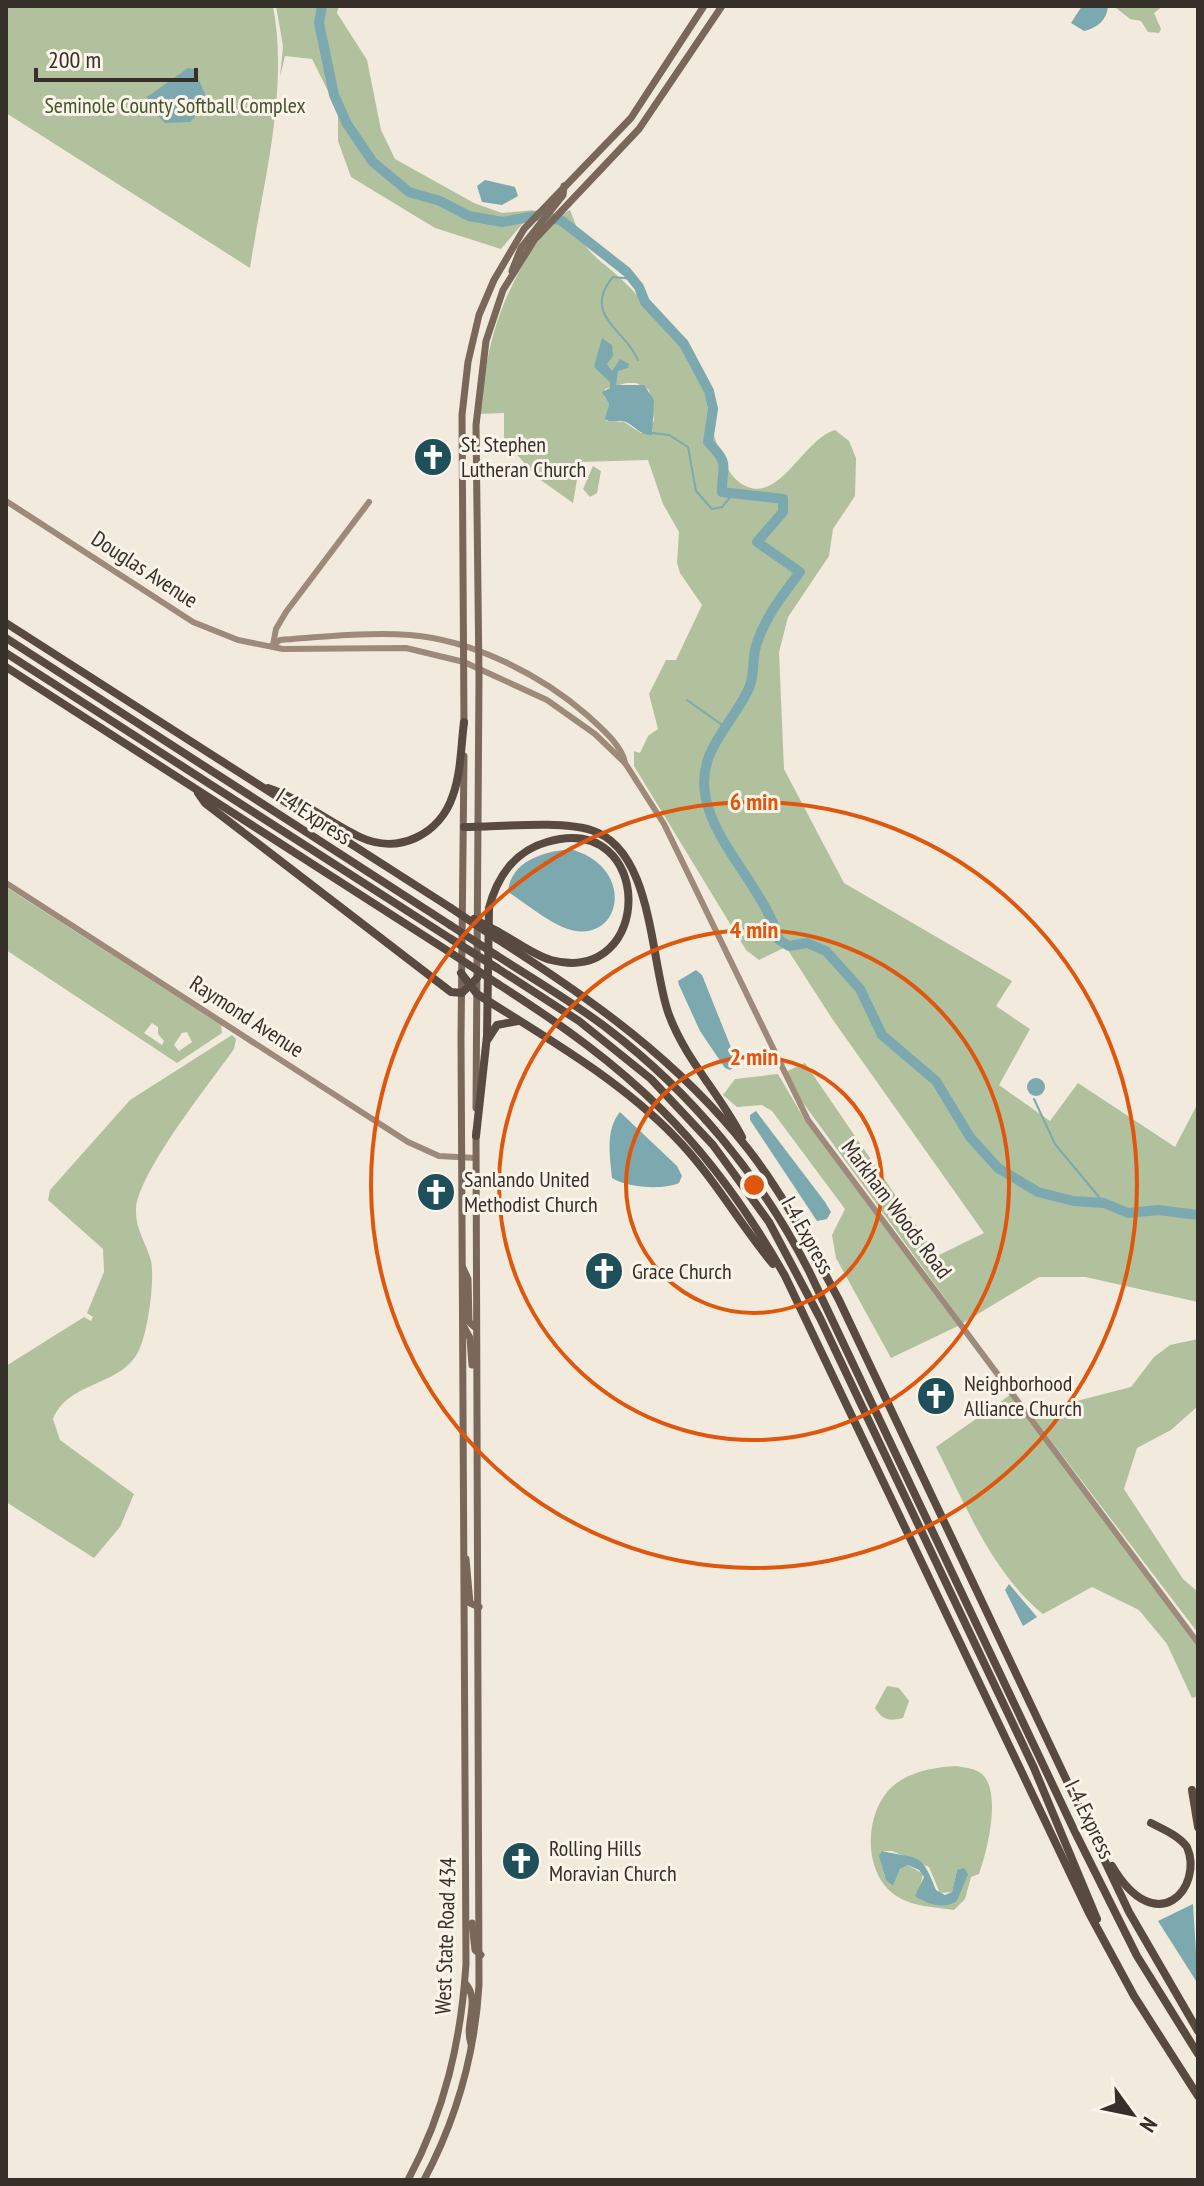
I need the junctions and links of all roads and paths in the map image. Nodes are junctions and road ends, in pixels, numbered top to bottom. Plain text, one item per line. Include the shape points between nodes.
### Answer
1 (704, 6) edge
2 (722, 6) edge
3 (564, 186) junction
4 (512, 273) junction
5 (6, 501) edge
6 (369, 502) dead end
7 (6, 623) edge
8 (6, 638) edge
9 (273, 645) junction
10 (463, 647) junction
11 (6, 653) edge
12 (478, 653) junction
13 (464, 662) junction
14 (6, 667) edge
15 (479, 668) junction
16 (464, 722) junction
17 (625, 763) junction
18 (257, 785) junction
19 (195, 789) junction
20 (464, 827) junction
21 (478, 827) junction
22 (6, 883) edge
23 (497, 935) junction
24 (461, 973) joint
25 (477, 978) joint
26 (470, 991) junction
27 (489, 1001) junction
28 (520, 1021) junction
29 (487, 1040) junction
30 (476, 1136) junction
31 (747, 1148) junction
32 (476, 1158) junction
33 (463, 1159) junction
34 (462, 1263) junction
35 (785, 1276) junction
36 (463, 1326) junction
37 (476, 1328) junction
38 (476, 1387) junction
39 (464, 1553) junction
40 (479, 1607) junction
41 (1198, 1643) edge
42 (1192, 1790) dead end
43 (1086, 1821) junction
44 (1151, 1823) dead end
45 (1198, 1827) edge
46 (468, 1902) junction
47 (1103, 1940) junction
48 (481, 1955) junction
49 (465, 1983) junction
50 (1198, 2031) edge
51 (472, 2046) junction
52 (1198, 2054) edge
53 (1198, 2096) edge
54 (408, 2180) edge
55 (424, 2180) edge

1 - 3 main road via 637,109
2 - 4 main road via 639,129 566,203
3 - 4 main road via 512,264
3 - 10 main road via 524,229 487,294 468,362 462,415
4 - 12 main road via 489,331 478,381
5 - 9 main road, Douglas Avenue via 193,622 238,640
6 - 9 main road via 286,612
7 - 18 highway
8 - 52 highway, I-4 Express, bridge via 607,1028 661,1073 717,1133 775,1210 809,1271 1075,1832 1137,1956
9 - 10 main road, Markham Woods Road via 280,640 406,635
9 - 13 main road, Markham Woods Road via 406,648
10 - 12 main road, Markham Woods Road
10 - 13 main road
11 - 47 highway, I-4 Express, bridge via 579,1021 651,1079 713,1145 769,1222 806,1290 1034,1768
12 - 15 main road
12 - 17 main road, Markham Woods Road via 510,665 569,700 603,731
13 - 15 main road, Markham Woods Road
13 - 16 main road
14 - 19 highway
15 - 17 main road, Markham Woods Road via 547,700
15 - 21 main road
16 - 18 highway via 450,804 433,827 406,842 369,840 283,793
16 - 20 main road
17 - 41 main road, Markham Woods Road via 700,893 808,1120
18 - 23 highway, bridge
19 - 26 highway via 205,803 451,992
19 - 35 highway, bridge via 605,1056 673,1119 726,1181
20 - 21 highway
20 - 24 main road
21 - 25 main road
21 - 31 highway via 590,829 625,854 637,876 670,1016
22 - 33 main road, Raymond Avenue via 408,1142 439,1156
23 - 27 highway via 548,959 589,959 612,945 626,924 631,906 626,875 605,850 588,841 554,840 519,856 494,889 489,908
23 - 31 highway via 643,1040
24 - 26 highway
25 - 26 highway
26 - 27 highway
26 - 30 main road
26 - 33 main road
27 - 28 highway
27 - 29 highway
28 - 29 highway via 497,1025
28 - 35 highway via 619,1087 675,1138
29 - 30 highway
30 - 32 main road
31 - 43 highway via 798,1223 839,1300
32 - 33 main road, Raymond Avenue
32 - 37 main road
33 - 34 main road
34 - 36 main road
34 - 37 main road via 468,1279 469,1322
35 - 47 highway
36 - 38 main road via 470,1338
36 - 39 main road
37 - 38 main road
38 - 40 main road
39 - 40 main road via 470,1603
39 - 46 main road, West State Road 434
40 - 48 main road
42 - 45 highway
43 - 44 highway via 1127,1889 1145,1903 1166,1904 1188,1889 1194,1864 1182,1840
43 - 50 highway via 1153,1957
46 - 48 main road via 472,1939
46 - 49 main road, West State Road 434
47 - 53 highway
48 - 51 main road
49 - 51 main road via 472,1995
49 - 54 main road, West State Road 434 via 458,2043 443,2102
51 - 55 main road via 450,2123

